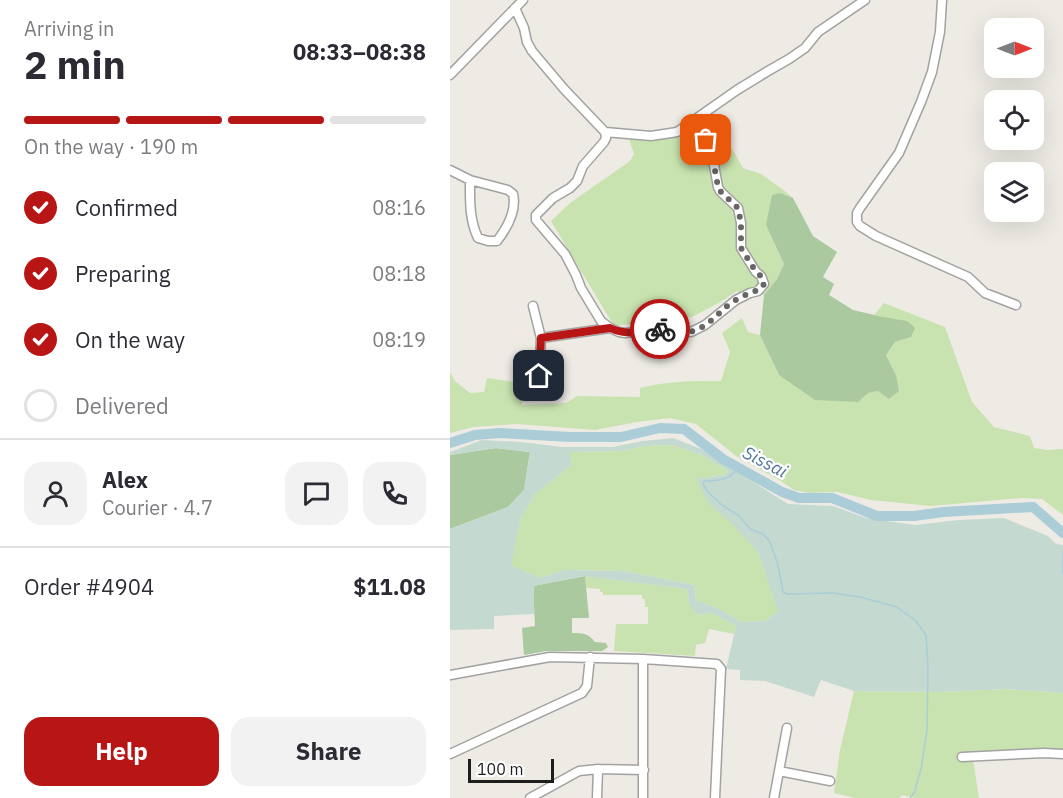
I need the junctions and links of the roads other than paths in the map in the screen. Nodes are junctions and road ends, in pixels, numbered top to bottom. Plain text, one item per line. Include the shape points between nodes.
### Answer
1 (523, 0) edge
2 (865, 0) edge
3 (942, 0) edge
4 (515, 8) junction
5 (450, 75) edge
6 (605, 132) junction
7 (706, 140) dead end
8 (450, 170) edge
9 (470, 180) junction
10 (1016, 305) dead end
11 (533, 306) dead end
12 (610, 328) junction
13 (541, 338) junction
14 (539, 376) dead end
15 (590, 657) junction
16 (643, 659) junction
17 (450, 675) edge
18 (787, 728) dead end
19 (450, 754) edge
20 (1063, 754) edge
21 (962, 757) dead end
22 (598, 769) junction
23 (644, 770) junction
24 (779, 771) junction
25 (830, 781) dead end
26 (535, 797) edge
27 (597, 798) edge
28 (644, 798) edge
29 (715, 798) edge
30 (774, 798) edge

1 - 4 street
2 - 6 street via 818,32 805,48 677,132
3 - 10 street via 932,72 921,102 899,153 856,217 860,226 876,236 968,277 985,293
4 - 5 street
4 - 6 street via 532,51
6 - 12 street via 604,142 583,166 578,181 553,198 536,215 536,220 564,254 591,307
7 - 12 street via 718,187 738,208 741,248 764,284 691,332 660,329 625,333
8 - 9 street
9 - 9 street via 513,194 508,227 497,241 478,238 473,228
11 - 13 street
12 - 13 street
13 - 14 street
15 - 16 street
15 - 17 street via 550,657
15 - 19 street via 587,686 582,693
16 - 23 street
16 - 29 street via 720,666
18 - 24 street
20 - 21 street
22 - 23 street
22 - 26 street via 579,771
22 - 27 street
23 - 28 street
24 - 25 street
24 - 30 street

